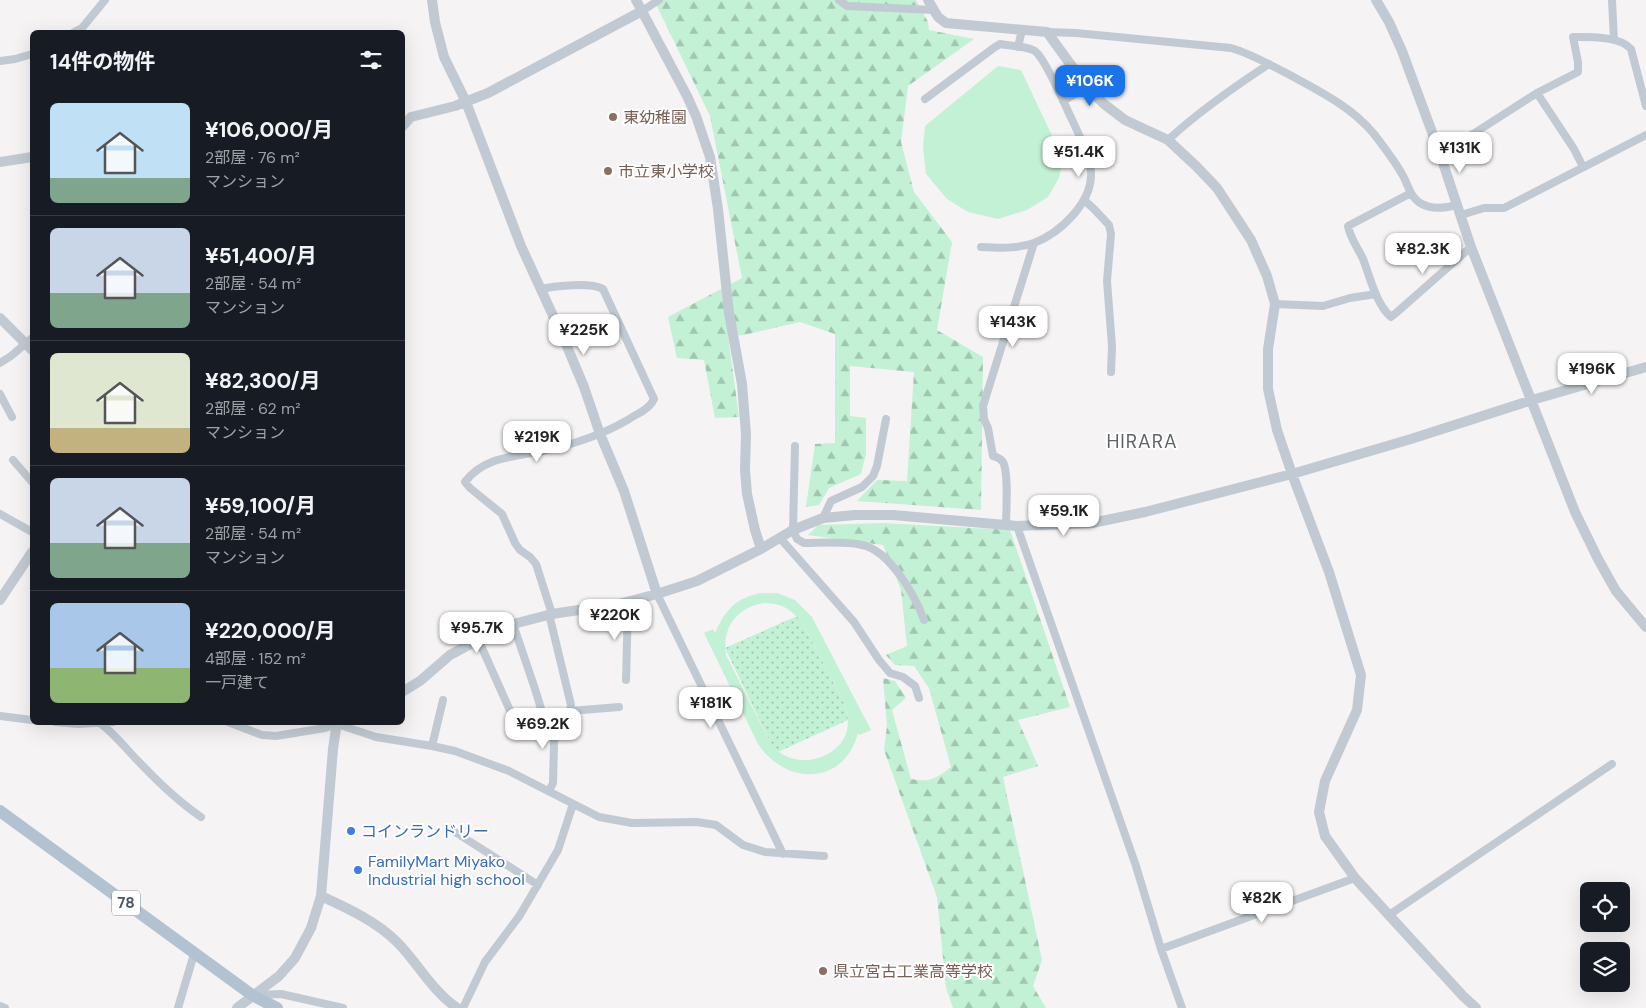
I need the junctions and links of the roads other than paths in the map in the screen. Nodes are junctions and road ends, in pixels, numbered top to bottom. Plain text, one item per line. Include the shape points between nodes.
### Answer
1 (104, 0) edge
2 (432, 0) edge
3 (636, 0) edge
4 (659, 0) edge
5 (839, 0) edge
6 (928, 0) edge
7 (1376, 0) edge
8 (1612, 0) edge
9 (933, 10) junction
10 (642, 11) junction
11 (78, 30) edge
12 (1022, 30) junction
13 (1046, 32) junction
14 (1614, 40) junction
15 (1018, 47) junction
16 (30, 55) edge
17 (0, 61) edge
18 (1269, 64) junction
19 (1087, 87) junction
20 (1537, 93) junction
21 (925, 100) dead end
22 (1063, 101) junction
23 (466, 102) junction
24 (1646, 106) edge
25 (405, 124) edge
26 (1646, 135) edge
27 (1168, 140) junction
28 (1439, 152) junction
29 (30, 157) edge
30 (0, 162) edge
31 (1583, 168) junction
32 (1411, 193) junction
33 (1084, 200) junction
34 (1459, 210) junction
35 (1034, 243) junction
36 (981, 247) dead end
37 (1472, 248) junction
38 (540, 289) junction
39 (1376, 294) junction
40 (1275, 304) junction
41 (0, 318) edge
42 (30, 343) edge
43 (30, 345) edge
44 (0, 363) edge
45 (1646, 366) edge
46 (1111, 372) dead end
47 (0, 394) edge
48 (1532, 400) junction
49 (12, 417) dead end
50 (886, 419) dead end
51 (600, 434) junction
52 (795, 446) dead end
53 (14, 460) dead end
54 (1292, 474) junction
55 (30, 480) edge
56 (0, 514) edge
57 (823, 518) junction
58 (1011, 526) junction
59 (794, 530) junction
60 (30, 531) edge
61 (780, 538) junction
62 (761, 549) junction
63 (30, 555) edge
64 (4, 588) edge
65 (657, 594) junction
66 (0, 600) edge
67 (628, 602) junction
68 (551, 614) junction
69 (924, 620) dead end
70 (513, 624) junction
71 (1646, 627) edge
72 (478, 639) junction
73 (626, 680) dead end
74 (405, 690) edge
75 (919, 698) dead end
76 (443, 700) dead end
77 (618, 707) dead end
78 (570, 711) junction
79 (543, 715) junction
80 (557, 715) junction
81 (0, 716) edge
82 (30, 720) edge
83 (104, 725) edge
84 (242, 725) edge
85 (334, 725) edge
86 (339, 725) edge
87 (345, 725) edge
88 (432, 746) junction
89 (1612, 764) dead end
90 (549, 791) junction
91 (573, 804) junction
92 (0, 811) edge
93 (200, 818) dead end
94 (455, 832) dead end
95 (783, 854) junction
96 (824, 856) dead end
97 (1355, 878) junction
98 (538, 885) junction
99 (321, 896) junction
100 (1389, 915) junction
101 (1161, 949) junction
102 (194, 954) junction
103 (252, 995) junction
104 (0, 1006) edge
105 (5, 1008) edge
106 (178, 1008) edge
107 (236, 1008) edge
108 (264, 1008) edge
109 (277, 1008) edge
110 (343, 1008) edge
111 (457, 1008) edge
112 (463, 1008) edge
113 (1182, 1008) edge
114 (1476, 1008) edge

1 - 11 street
2 - 23 street via 444,57
3 - 10 street
4 - 10 street
5 - 9 street via 848,6
6 - 9 street
7 - 28 street via 1402,51
8 - 14 street
9 - 12 street via 946,23
10 - 23 street via 514,80
10 - 62 street via 687,96 710,157 729,313 742,384 747,494
12 - 13 street
12 - 15 street
13 - 18 street via 1231,48 1247,52
13 - 19 street
14 - 20 street via 1573,37 1578,72
14 - 24 street via 1631,49
15 - 21 street via 1000,44
15 - 22 street via 1036,52
16 - 17 street
18 - 27 street via 1234,87
18 - 32 street via 1325,94 1358,118 1390,156
19 - 22 street
19 - 27 street via 1125,120
20 - 28 street
20 - 31 street via 1578,155
22 - 33 street via 1090,164 1090,182
23 - 25 street via 412,117
23 - 38 street
26 - 31 street
27 - 40 street via 1217,188 1237,216 1255,249
28 - 34 street
29 - 30 street
31 - 34 street via 1504,208
32 - 34 street via 1419,202 1432,208
32 - 39 street via 1348,226
33 - 35 street via 1068,221
33 - 46 street via 1109,225 1111,234 1107,281
34 - 37 street
35 - 36 street via 1001,248
35 - 58 street via 983,406 993,456 1004,463
37 - 39 street via 1391,317
37 - 48 street
38 - 51 street via 584,387
38 - 51 street via 591,286 603,289 654,399 634,417
39 - 40 street via 1323,306
40 - 54 street via 1268,349 1268,390
41 - 42 street
43 - 44 street
45 - 48 street
47 - 49 street
48 - 54 street
48 - 71 street via 1569,498 1598,559 1616,591
50 - 57 street via 873,476 862,487 831,501
51 - 65 street via 624,491
51 - 68 street via 555,449 494,461 472,473 465,482 502,514 515,543 536,564
52 - 59 street
53 - 55 street
54 - 58 street via 1092,523
54 - 97 street via 1329,572 1360,676 1357,710 1325,781 1319,812 1324,836
56 - 60 street
57 - 58 street via 893,515
57 - 59 street
58 - 101 street via 1136,866
59 - 61 street
59 - 69 street via 798,540 804,542 860,544 877,551 907,585
61 - 62 street
61 - 75 street via 854,622 890,673 915,686
62 - 65 street via 697,581
63 - 64 street
64 - 66 street
65 - 67 street
65 - 95 street
67 - 68 street
67 - 73 street
68 - 70 street
68 - 78 street
70 - 72 street
70 - 79 street
72 - 74 street via 450,655
72 - 79 street via 512,715
76 - 88 street
77 - 78 street
78 - 80 street
79 - 80 street
80 - 90 street via 553,783
81 - 82 street
83 - 93 street via 141,765
84 - 85 street via 262,735 276,736
86 - 99 street via 333,749
87 - 88 street via 376,737
88 - 90 street via 491,764
89 - 100 street
90 - 91 street
91 - 95 street via 599,817 632,823 697,822 716,825 743,845
91 - 98 street via 558,850
92 - 102 main road, 78
94 - 98 street
95 - 96 street
97 - 100 street
97 - 101 street
98 - 112 street via 486,962
99 - 103 street via 311,928 295,958 279,976
99 - 111 street via 352,910 397,942 428,980
100 - 114 street
101 - 113 street
102 - 103 main road, 78
102 - 106 street
103 - 107 street
103 - 108 main road, 78
103 - 109 main road, 78
103 - 110 street via 281,994
104 - 105 street

